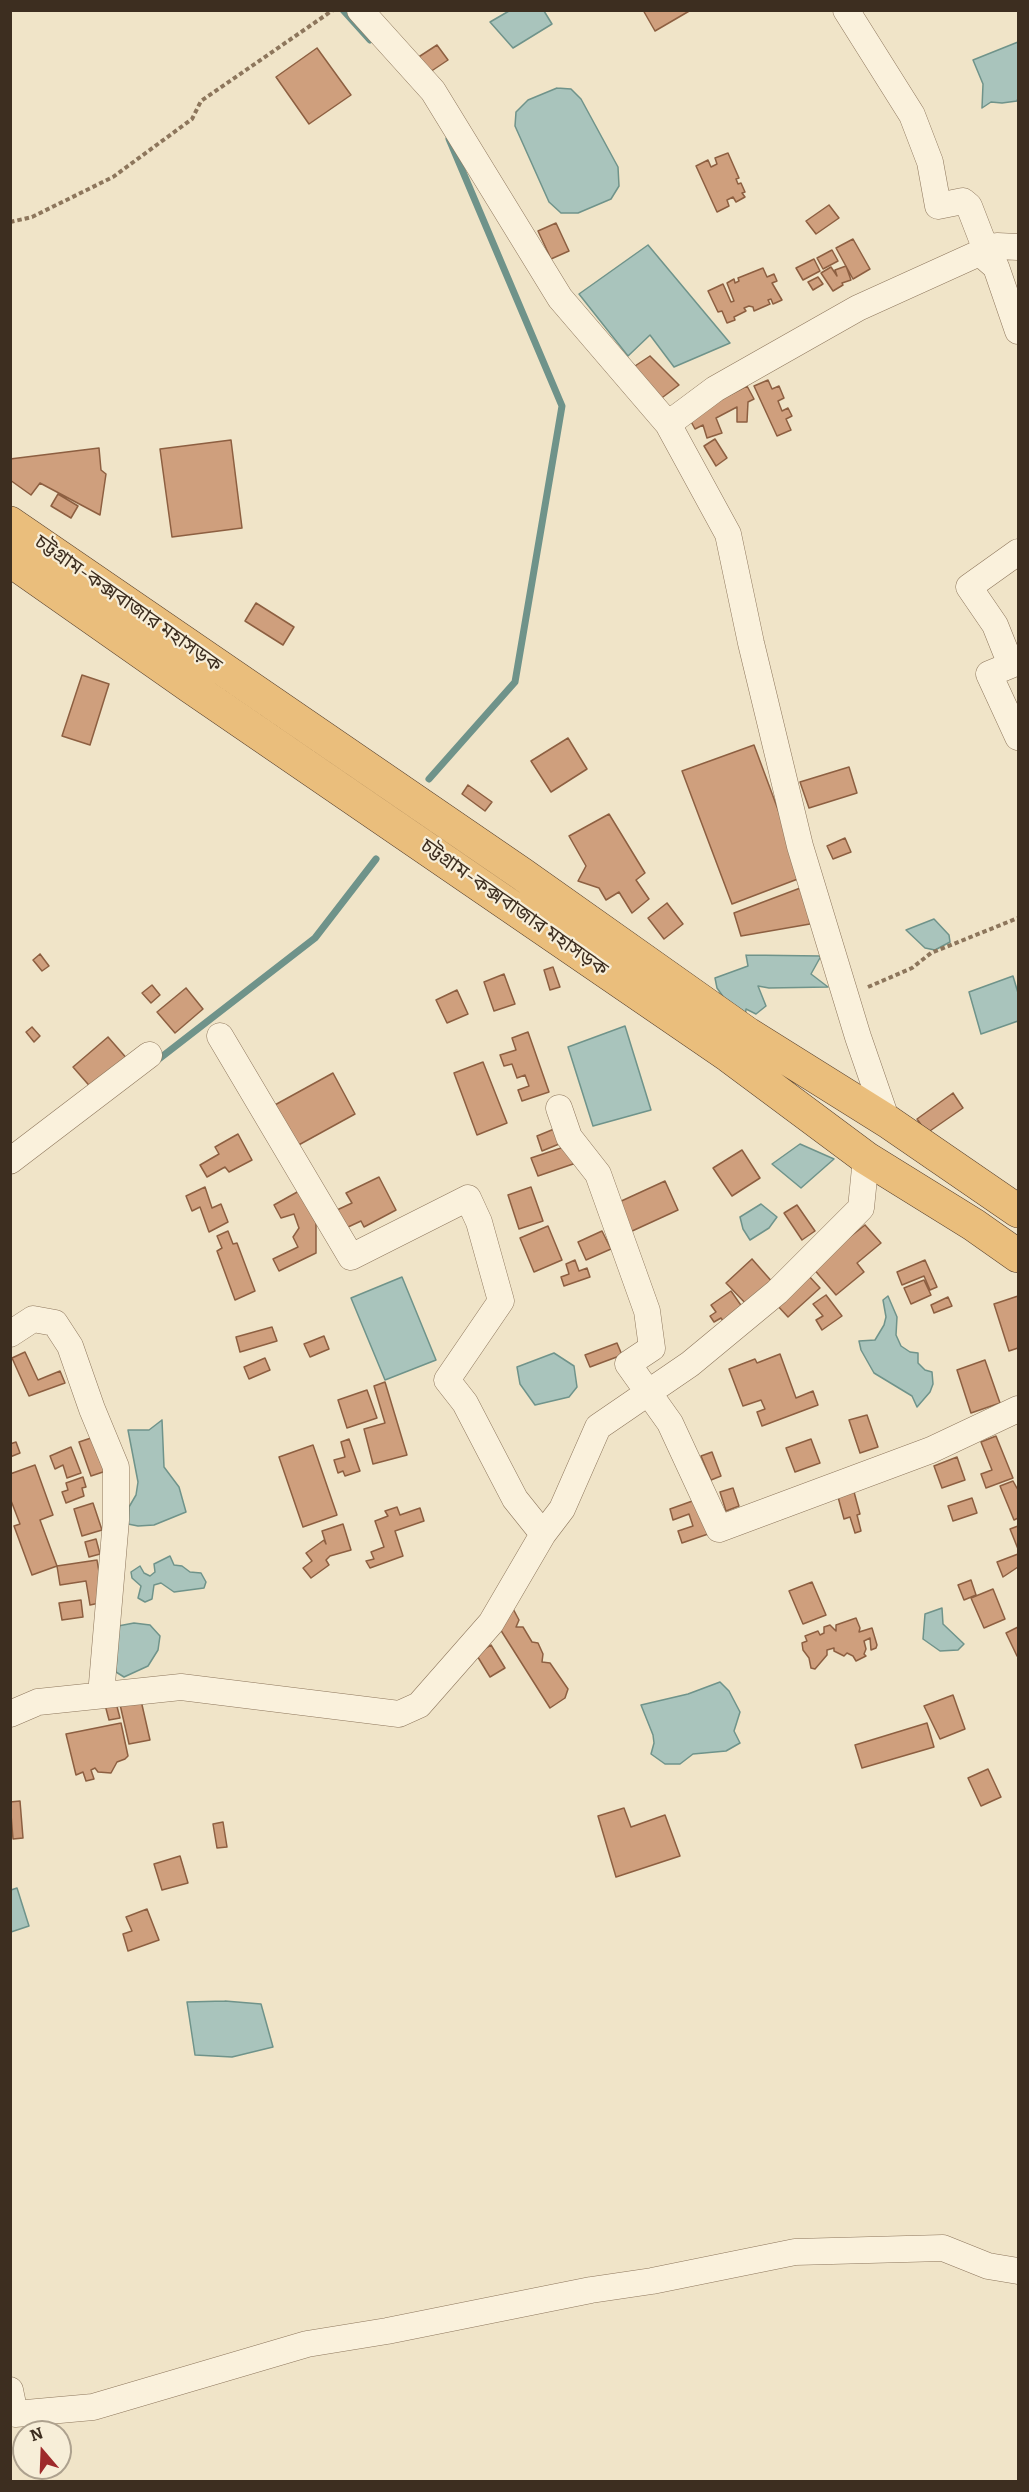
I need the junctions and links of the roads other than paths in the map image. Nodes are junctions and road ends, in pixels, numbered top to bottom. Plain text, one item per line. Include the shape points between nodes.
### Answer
1 (360, 10) edge
2 (846, 10) edge
3 (1018, 246) edge
4 (983, 252) junction
5 (1018, 331) edge
6 (668, 424) junction
7 (10, 524) edge
8 (1018, 552) edge
9 (10, 560) edge
10 (1018, 737) edge
11 (220, 1036) dead end
12 (148, 1055) dead end
13 (559, 1108) dead end
14 (887, 1121) junction
15 (866, 1158) junction
16 (10, 1161) edge
17 (1018, 1211) edge
18 (1018, 1256) edge
19 (10, 1334) edge
20 (649, 1392) junction
21 (1018, 1409) edge
22 (543, 1534) junction
23 (101, 1695) junction
24 (10, 1714) edge
25 (1018, 2271) edge
26 (10, 2390) edge

1 - 6 street via 433,92 560,298
2 - 4 street via 912,115 930,162 939,206 963,201 969,206
3 - 4 street via 997,246
4 - 5 street via 996,267
4 - 6 street via 858,308 715,389
6 - 14 street via 728,534 800,846
7 - 14 highway, চট্টগ্রাম-কক্সবাজার মহাসড়ক via 748,1034
8 - 10 street via 969,587 995,625 1011,665 989,674
9 - 15 highway, চট্টগ্রাম-কক্সবাজার মহাসড়ক via 729,1056
11 - 22 street via 351,1257 468,1198 479,1222 501,1301 447,1380 465,1402 515,1499
12 - 16 street
13 - 20 street via 569,1137 598,1174 646,1311 652,1347 627,1364
14 - 17 highway, চট্টগ্রাম-কক্সবাজার মহাসড়ক
15 - 18 highway, চট্টগ্রাম-কক্সবাজার মহাসড়ক
15 - 20 street via 861,1208 777,1292 690,1364
19 - 23 street via 33,1320 55,1323 70,1346 116,1467 116,1520
20 - 21 street via 670,1423 719,1529 931,1450
20 - 22 street via 598,1427 562,1509
22 - 23 street via 491,1623 419,1705 399,1714 181,1687
23 - 24 street via 38,1702
25 - 26 street via 988,2265 943,2248 795,2252 307,2344 93,2407 15,2414

